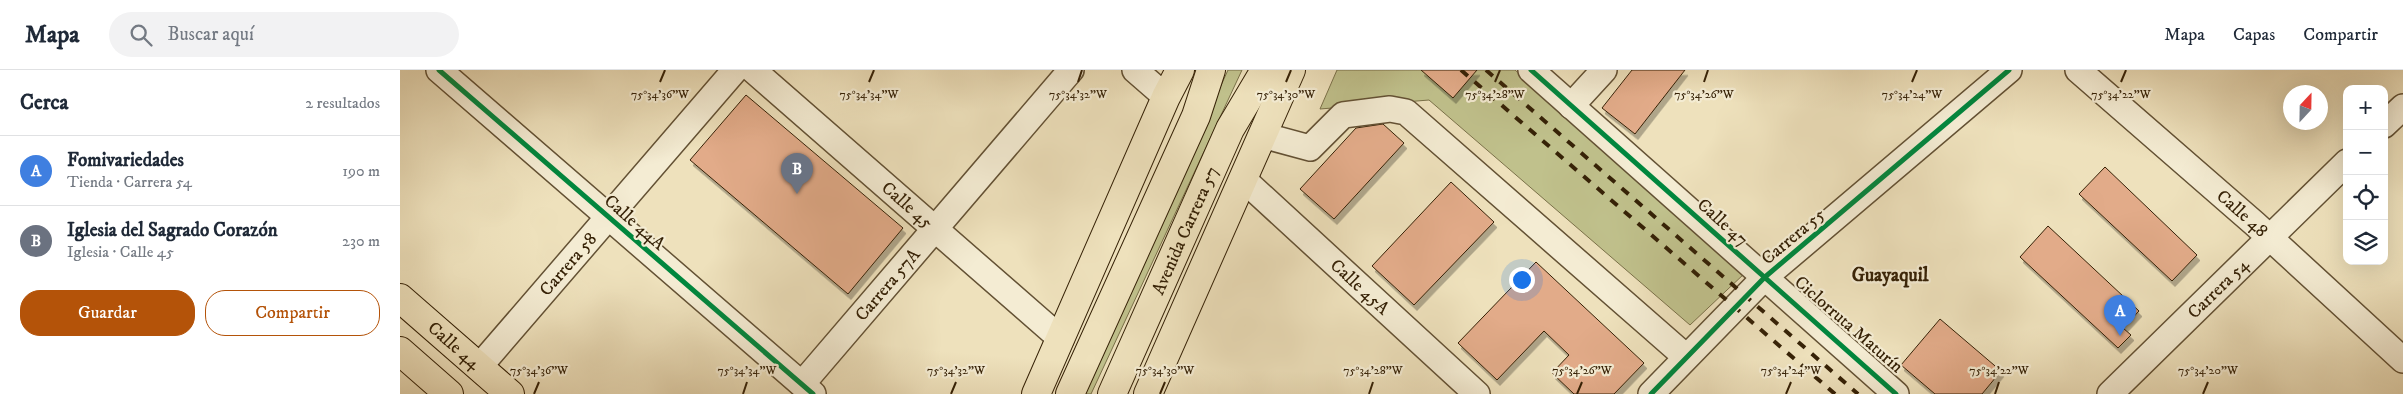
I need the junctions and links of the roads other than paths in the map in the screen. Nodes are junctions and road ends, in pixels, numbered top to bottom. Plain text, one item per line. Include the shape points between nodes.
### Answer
1 (439, 70) edge
2 (735, 70) edge
3 (753, 70) edge
4 (1072, 70) edge
5 (1134, 70) edge
6 (1180, 70) edge
7 (1211, 70) edge
8 (1218, 70) edge
9 (1255, 70) edge
10 (1265, 70) edge
11 (1291, 70) edge
12 (1531, 70) edge
13 (1604, 70) edge
14 (2008, 70) edge
15 (2078, 70) edge
16 (1166, 97) junction
17 (1571, 106) junction
18 (2403, 107) edge
19 (1196, 116) junction
20 (2388, 122) edge
21 (1230, 129) junction
22 (1262, 135) junction
23 (2343, 166) edge
24 (1243, 179) junction
25 (608, 216) junction
26 (935, 229) junction
27 (2270, 238) junction
28 (1765, 277) junction
29 (400, 298) edge
30 (1061, 339) junction
31 (400, 352) edge
32 (1686, 358) junction
33 (2403, 360) edge
34 (479, 367) junction
35 (808, 389) edge
36 (449, 394) edge
37 (510, 394) edge
38 (1036, 394) edge
39 (1070, 394) edge
40 (1112, 394) edge
41 (1148, 394) edge
42 (1478, 394) edge
43 (1651, 394) edge
44 (1896, 394) edge
45 (2110, 394) edge

1 - 25 street, Calle 44A
2 - 25 street, Carrera 58
3 - 26 street, Calle 45
4 - 26 street, Carrera 57A
5 - 16 street
6 - 16 main road
7 - 19 main road, Avenida Carrera 57
8 - 19 street
9 - 21 street
10 - 21 main road, Avenida Carrera 57
11 - 22 main road, Avenida Carrera 57
12 - 17 street, Calle 47
13 - 17 street
14 - 28 street, Carrera 55
15 - 27 street, Calle 48
16 - 30 main road
17 - 28 street, Calle 47
18 - 20 street
19 - 39 main road, Avenida Carrera 57
21 - 40 main road, Avenida Carrera 57
22 - 24 main road, Avenida Carrera 57
22 - 32 street via 1310,148 1343,115 1390,109 1406,112
23 - 27 street, Carrera 54
24 - 41 main road, Avenida Carrera 57
24 - 42 street, Calle 45A
25 - 34 street, Carrera 58
25 - 35 street, Calle 44A
26 - 30 street, Calle 45
26 - 35 street, Carrera 57A
27 - 33 street, Calle 48
27 - 45 street, Carrera 54
28 - 32 street, Carrera 55
28 - 44 street, Calle 47
29 - 34 main road, Calle 44
30 - 38 main road
31 - 36 main road
32 - 43 street, Carrera 55
34 - 37 main road, Calle 44

